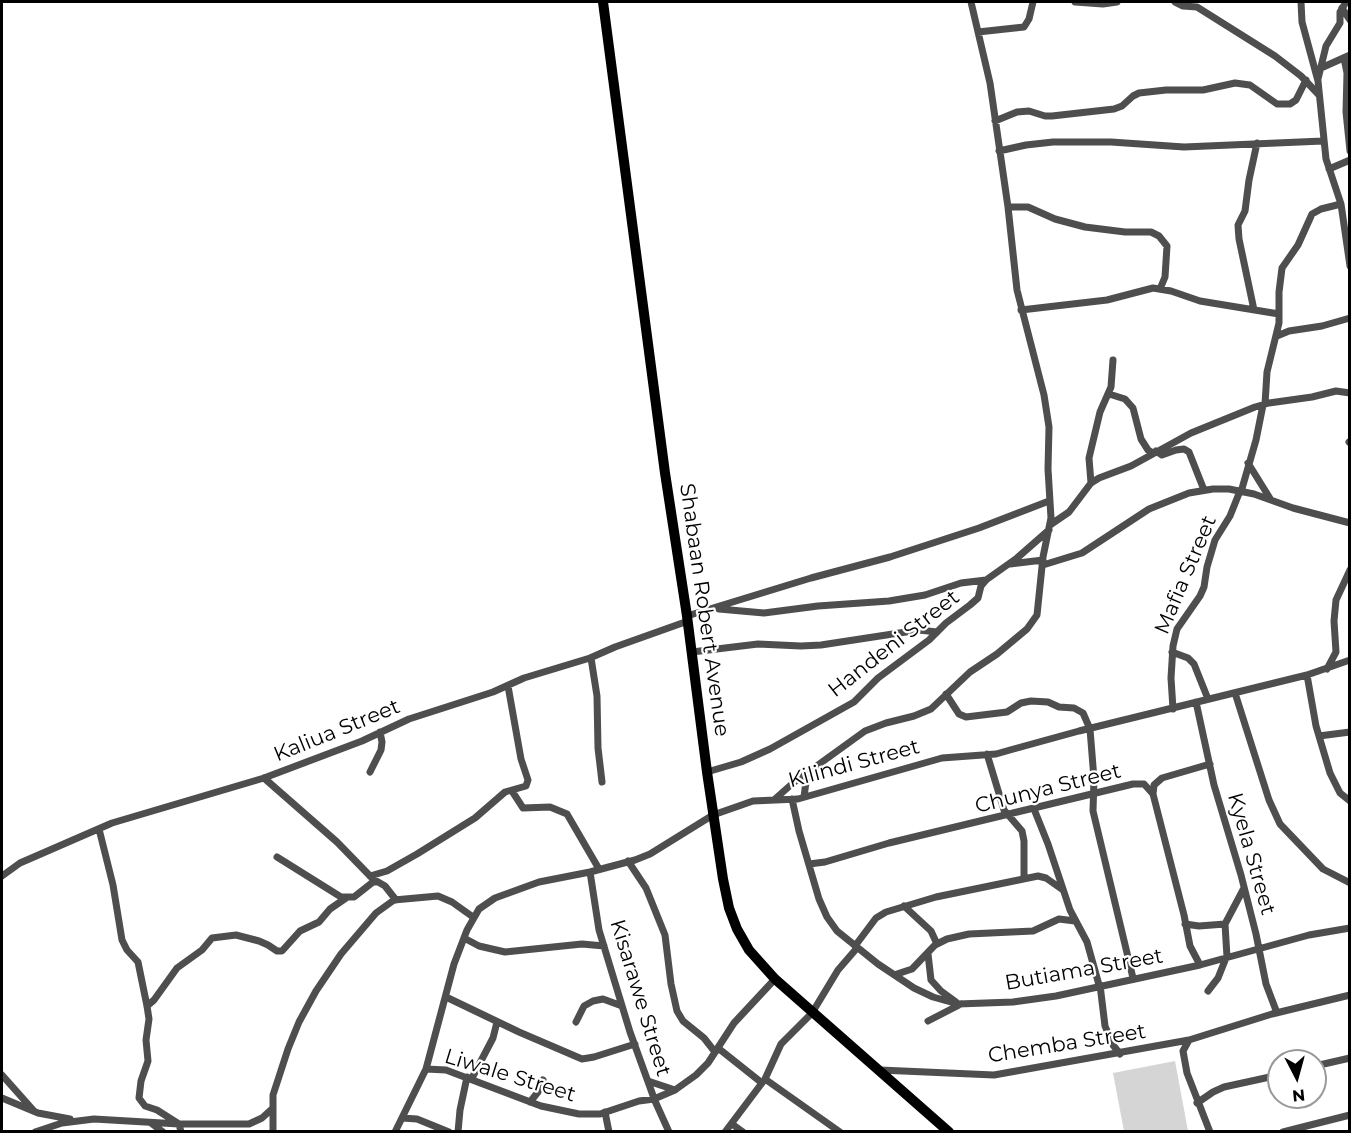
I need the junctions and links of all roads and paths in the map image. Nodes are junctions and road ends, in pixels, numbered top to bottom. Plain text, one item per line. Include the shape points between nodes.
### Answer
1 (603, 2) edge
2 (971, 2) edge
3 (1033, 2) edge
4 (1075, 2) edge
5 (1117, 2) edge
6 (1175, 2) edge
7 (1299, 3) edge
8 (1344, 5) edge
9 (1350, 20) edge
10 (978, 32) junction
11 (1347, 56) edge
12 (1321, 68) junction
13 (1306, 80) junction
14 (1318, 81) junction
15 (1320, 96) junction
16 (995, 121) junction
17 (1323, 141) junction
18 (1257, 143) junction
19 (999, 151) junction
20 (1350, 151) edge
21 (1350, 160) edge
22 (1329, 169) junction
23 (1341, 204) junction
24 (1008, 207) junction
25 (1350, 266) edge
26 (1160, 289) junction
27 (1021, 310) junction
28 (1254, 310) junction
29 (1279, 314) junction
30 (1350, 318) edge
31 (1277, 336) junction
32 (1113, 360) dead end
33 (1350, 393) edge
34 (1109, 394) junction
35 (1264, 404) junction
36 (1155, 452) junction
37 (1248, 463) junction
38 (1091, 483) junction
39 (1204, 490) junction
40 (1240, 491) junction
41 (1271, 500) junction
42 (1049, 501) junction
43 (1350, 523) edge
44 (1050, 527) junction
45 (1043, 563) junction
46 (1008, 564) junction
47 (1350, 570) edge
48 (986, 580) junction
49 (715, 608) junction
50 (687, 619) junction
51 (937, 632) junction
52 (692, 652) junction
53 (1172, 652) junction
54 (591, 658) junction
55 (1350, 660) edge
56 (1327, 669) junction
57 (1307, 675) junction
58 (508, 686) junction
59 (1235, 693) junction
60 (946, 694) junction
61 (1208, 699) junction
62 (1196, 702) junction
63 (1173, 709) junction
64 (1090, 729) junction
65 (380, 732) junction
66 (1350, 732) edge
67 (1319, 736) junction
68 (987, 754) junction
69 (1210, 768) junction
70 (370, 772) dead end
71 (707, 772) junction
72 (807, 774) junction
73 (264, 778) junction
74 (602, 782) dead end
75 (512, 791) junction
76 (1094, 794) junction
77 (1153, 794) junction
78 (804, 797) junction
79 (775, 799) junction
80 (792, 799) junction
81 (1350, 801) edge
82 (1002, 804) junction
83 (1034, 809) junction
84 (713, 815) junction
85 (1009, 815) junction
86 (995, 819) junction
87 (99, 829) junction
88 (276, 857) dead end
89 (628, 861) junction
90 (809, 864) junction
91 (599, 869) junction
92 (590, 872) junction
93 (2, 876) edge
94 (370, 876) junction
95 (1024, 878) junction
96 (380, 882) junction
97 (1350, 883) edge
98 (1244, 888) junction
99 (1063, 890) junction
100 (346, 898) junction
101 (396, 900) junction
102 (904, 906) junction
103 (473, 917) junction
104 (1075, 921) junction
105 (1185, 924) junction
106 (1225, 924) junction
107 (1350, 928) edge
108 (464, 938) junction
109 (937, 944) junction
110 (604, 946) junction
111 (856, 947) junction
112 (1259, 948) junction
113 (928, 954) junction
114 (1226, 958) junction
115 (1200, 965) junction
116 (894, 975) junction
117 (1133, 978) junction
118 (775, 979) junction
119 (1100, 985) junction
120 (1208, 991) dead end
121 (1350, 995) edge
122 (445, 1000) junction
123 (959, 1004) junction
124 (147, 1006) junction
125 (622, 1006) junction
126 (812, 1013) junction
127 (1277, 1013) junction
128 (928, 1021) dead end
129 (497, 1022) junction
130 (576, 1022) dead end
131 (1189, 1041) junction
132 (634, 1044) junction
133 (717, 1050) junction
134 (1120, 1054) junction
135 (1350, 1058) edge
136 (1327, 1063) edge
137 (426, 1069) junction
138 (879, 1070) junction
139 (2, 1075) edge
140 (470, 1078) junction
141 (1267, 1078) edge
142 (543, 1080) dead end
143 (648, 1081) junction
144 (764, 1081) junction
145 (675, 1090) junction
146 (2, 1098) edge
147 (654, 1098) junction
148 (530, 1102) junction
149 (1197, 1103) junction
150 (273, 1108) junction
151 (35, 1112) junction
152 (605, 1112) junction
153 (1350, 1115) edge
154 (402, 1118) junction
155 (78, 1120) junction
156 (151, 1123) junction
157 (732, 1124) junction
158 (180, 1126) edge
159 (35, 1131) edge
160 (163, 1131) edge
161 (273, 1131) edge
162 (395, 1131) edge
163 (449, 1131) edge
164 (459, 1131) edge
165 (609, 1131) edge
166 (669, 1131) edge
167 (725, 1131) edge
168 (743, 1131) edge
169 (840, 1131) edge
170 (949, 1131) edge
171 (1210, 1131) edge
172 (1283, 1131) edge

1 - 50 main road, Shabaan Robert Avenue
2 - 10 street
3 - 10 street via 1024,27
4 - 5 street
6 - 13 street via 1197,7
7 - 14 street
8 - 9 street
8 - 12 street
10 - 16 street
11 - 12 street
11 - 20 street
12 - 14 street
13 - 15 street
13 - 16 street via 1290,104 1277,104 1250,85 1235,83 1203,90 1139,93 1114,108 1045,116 1017,111
14 - 15 street
15 - 17 street
16 - 19 street
17 - 18 street
17 - 22 street
18 - 19 street via 1184,147 1111,141 1053,142
18 - 28 street via 1245,211 1238,225
19 - 24 street
21 - 22 street
22 - 23 street
23 - 25 street
23 - 29 street, Mafia Street via 1320,208 1312,214 1281,273
24 - 26 street via 1028,207 1086,227 1159,236 1167,246
24 - 27 street
26 - 27 street via 1095,302
26 - 28 street
27 - 42 street via 1049,427
28 - 29 street
29 - 31 street, Mafia Street
30 - 31 street
31 - 35 street, Mafia Street via 1267,372
32 - 34 street
33 - 35 street via 1336,391
34 - 36 street via 1125,399 1133,408 1141,439 1148,450
34 - 38 street via 1100,412 1089,458
35 - 36 street
35 - 37 street, Mafia Street
36 - 38 street
36 - 39 street via 1189,452
37 - 40 street, Mafia Street
37 - 41 street
38 - 44 street, Handeni Street via 1069,512
39 - 40 street
39 - 45 street via 1149,509 1082,553
40 - 41 street
40 - 53 street, Mafia Street via 1215,540 1200,596 1177,629
41 - 43 street
42 - 44 street
42 - 49 street, Kaliua Street via 890,557
44 - 45 street
44 - 46 street, Handeni Street
45 - 46 street
45 - 60 street via 1034,622
46 - 48 street, Handeni Street
47 - 56 street via 1336,600 1336,652
48 - 49 street via 889,601 764,613
48 - 51 street, Handeni Street via 978,598
49 - 50 street, Kaliua Street
50 - 52 main road, Shabaan Robert Avenue
50 - 54 street, Kaliua Street
51 - 52 street via 919,630 821,645 758,644
51 - 71 street, Handeni Street via 846,707 770,749
52 - 71 main road, Shabaan Robert Avenue
53 - 61 street via 1194,663
53 - 63 street, Mafia Street
54 - 58 street, Kaliua Street
54 - 74 street
55 - 56 street, Kilindi Street
56 - 57 street, Kilindi Street
57 - 59 street, Kilindi Street
57 - 67 street
58 - 65 street, Kaliua Street
58 - 75 street via 528,780 525,787
59 - 61 street, Kilindi Street
59 - 97 street via 1280,824 1323,869
60 - 64 street via 963,717 1007,712 1026,702 1048,702 1080,710
60 - 72 street via 924,712 865,731
61 - 62 street, Kilindi Street
62 - 63 street, Kilindi Street
62 - 69 street, Kyela Street
63 - 64 street, Kilindi Street
64 - 68 street, Kilindi Street
64 - 76 street
65 - 70 street via 381,750
65 - 73 street, Kaliua Street
66 - 67 street
67 - 81 street via 1334,781
68 - 78 street, Kilindi Street via 942,758
68 - 82 street
69 - 77 street via 1156,781
69 - 98 street, Kyela Street
71 - 84 main road, Shabaan Robert Avenue
72 - 78 street
72 - 79 street
73 - 87 street, Kaliua Street
73 - 94 street
75 - 91 street via 523,808 550,807 567,814
75 - 94 street via 505,792 475,818 423,851
76 - 77 street, Chunya Street via 1133,784 1144,784
76 - 83 street, Chunya Street
76 - 117 street via 1093,812
77 - 105 street
78 - 80 street, Kilindi Street
79 - 80 street, Kilindi Street
79 - 84 street, Kilindi Street via 753,801
80 - 90 street, Butiama Street
82 - 85 street
82 - 86 street
83 - 85 street, Chunya Street
83 - 99 street
84 - 89 street, Kilindi Street via 650,854
84 - 118 main road, Shabaan Robert Avenue via 729,908 749,950
85 - 86 street, Chunya Street
85 - 95 street via 1022,831
86 - 90 street, Chunya Street
87 - 93 street, Kaliua Street via 20,862
87 - 124 street via 122,940 138,962
88 - 100 street
89 - 91 street, Kilindi Street
89 - 133 street via 646,888 665,935 677,1011 683,1022
90 - 111 street, Butiama Street via 827,917
91 - 92 street, Kilindi Street
92 - 103 street, Kilindi Street via 505,893 485,904
92 - 110 street, Kisarawe Street
94 - 96 street
95 - 99 street via 1046,878
95 - 102 street
96 - 100 street via 372,882 358,895
96 - 101 street
98 - 106 street
98 - 112 street, Kyela Street
99 - 104 street
100 - 124 street via 319,922 300,931 281,951 236,935 212,938 177,968
101 - 103 street via 438,896
101 - 150 street via 376,913 352,939 316,991 290,1044 273,1095
102 - 109 street via 931,931
102 - 111 street via 876,918
103 - 108 street, Kilindi Street
104 - 109 street via 1059,919 1033,931 958,935
104 - 119 street via 1087,942
105 - 106 street
105 - 115 street
106 - 114 street
107 - 112 street, Butiama Street
108 - 110 street via 505,952 582,944
108 - 122 street, Kilindi Street
109 - 113 street
110 - 125 street, Kisarawe Street
111 - 116 street, Butiama Street
111 - 126 street
112 - 114 street, Butiama Street
112 - 127 street, Kyela Street
113 - 116 street via 912,969
113 - 123 street via 931,980
114 - 115 street, Butiama Street
114 - 120 street
115 - 117 street, Butiama Street
116 - 123 street, Butiama Street via 933,997
117 - 119 street, Butiama Street
118 - 126 main road, Shabaan Robert Avenue
118 - 133 street via 742,1013
119 - 123 street, Butiama Street via 1032,1000
119 - 134 street via 1105,1026
121 - 127 street, Chemba Street
122 - 129 street
122 - 137 street, Kilindi Street
123 - 128 street
124 - 158 street via 148,1061 139,1098 145,1106
125 - 130 street via 603,999 593,1001 584,1006
125 - 132 street, Kisarawe Street
126 - 138 main road, Shabaan Robert Avenue
126 - 144 street via 781,1044
127 - 131 street, Chemba Street
129 - 132 street via 582,1059
129 - 140 street via 494,1038
131 - 134 street, Chemba Street
131 - 149 street via 1184,1058
132 - 143 street, Kisarawe Street
133 - 144 street
133 - 145 street via 696,1075
134 - 138 street, Chemba Street via 994,1075
135 - 136 street
137 - 140 street, Liwale Street via 447,1070
137 - 154 street, Kilindi Street
138 - 170 main road, Shabaan Robert Avenue
139 - 151 street
140 - 148 street, Liwale Street
140 - 164 street via 460,1110
141 - 149 street via 1224,1087
142 - 148 street
143 - 145 street
143 - 147 street, Kisarawe Street
144 - 157 street
144 - 169 street
145 - 147 street, Liwale Street
146 - 151 street
147 - 152 street, Liwale Street
147 - 166 street, Kisarawe Street
148 - 152 street, Liwale Street via 579,1114
149 - 171 street
150 - 158 street via 249,1124
150 - 161 street
151 - 155 street
152 - 165 street
153 - 172 street
154 - 162 street, Kilindi Street
154 - 163 street via 417,1119
155 - 156 street
155 - 159 street
156 - 158 street
156 - 160 street
157 - 167 street
157 - 168 street

